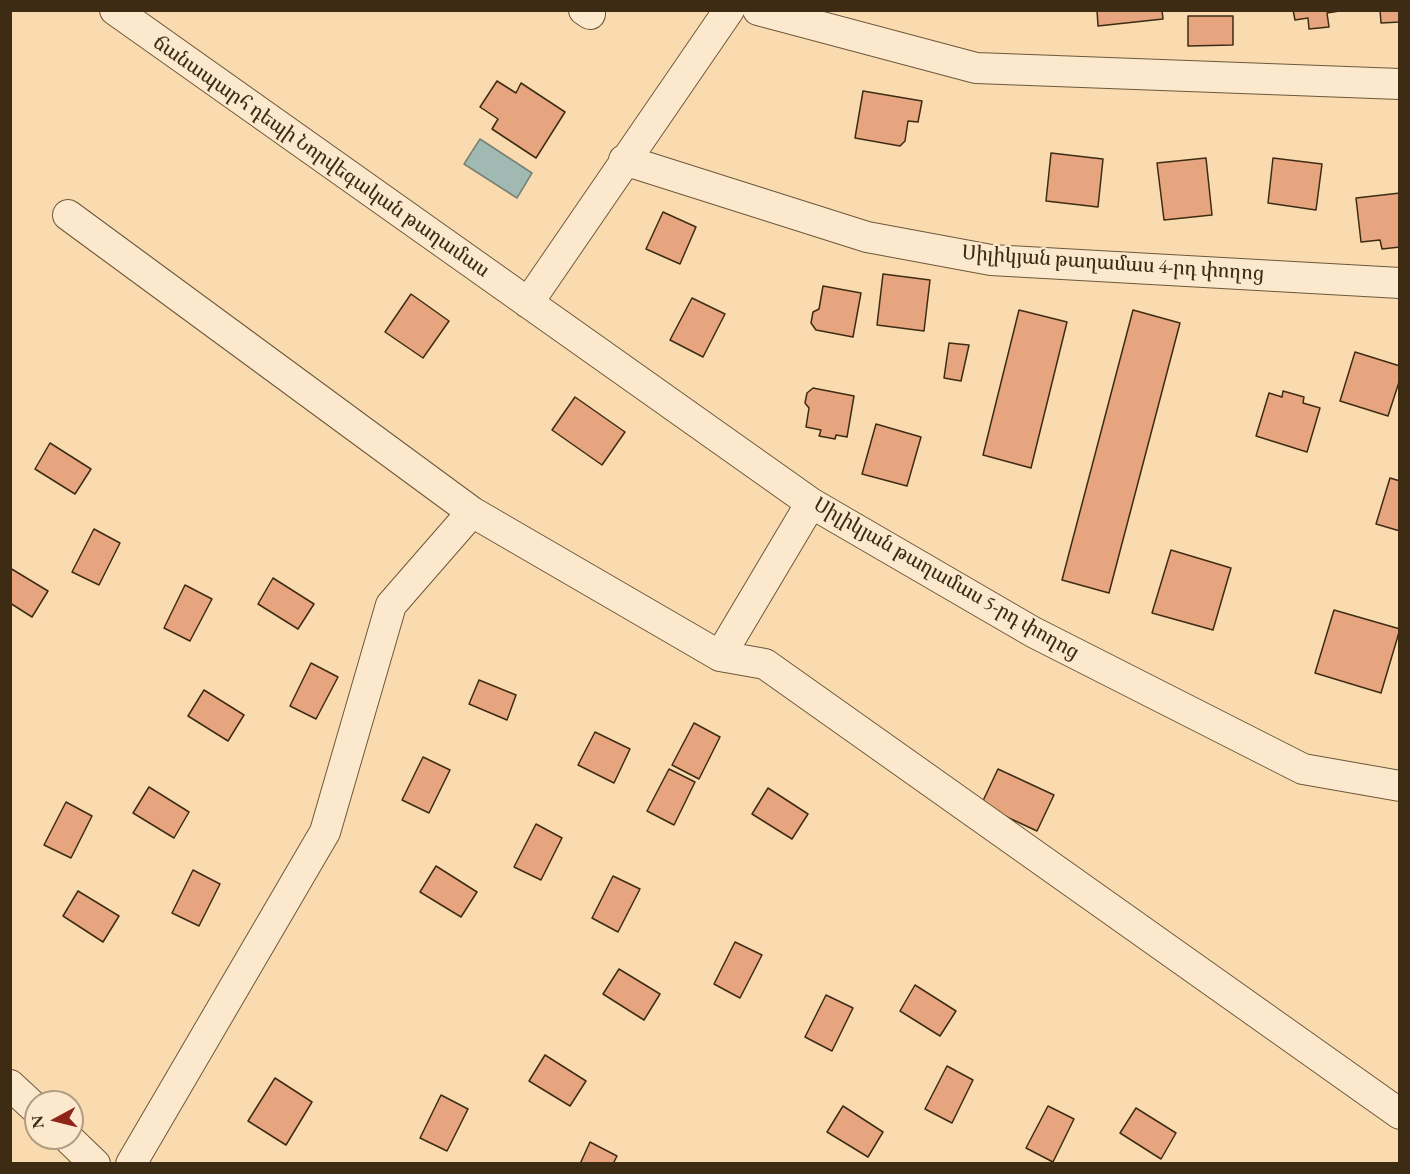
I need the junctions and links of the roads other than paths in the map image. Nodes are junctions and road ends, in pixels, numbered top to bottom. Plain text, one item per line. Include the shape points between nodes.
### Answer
1 (115, 10) edge
2 (729, 10) edge
3 (758, 10) edge
4 (1400, 84) edge
5 (624, 160) junction
6 (68, 215) dead end
7 (1400, 283) edge
8 (528, 303) junction
9 (810, 503) junction
10 (472, 512) junction
11 (720, 656) junction
12 (1400, 786) edge
13 (10, 1085) edge
14 (24, 1098) edge
15 (1400, 1114) edge
16 (80, 1150) edge
17 (95, 1164) edge
18 (131, 1164) edge

1 - 8 street, ճանապարհ դեպի Նորվեգական թաղամաս
2 - 5 street
3 - 4 street via 976,68
5 - 7 street, Սիլիկյան թաղամաս 4-րդ փողոց via 867,237 991,260
5 - 8 street
6 - 10 street
8 - 9 street, Սիլիկյան թաղամաս 5-րդ փողոց
9 - 11 street
9 - 12 street, Սիլիկյան թաղամաս 5-րդ փողոց via 1033,632 1303,769
10 - 11 street
10 - 18 street via 392,605 325,832
11 - 15 street via 765,664
13 - 14 street
16 - 17 street

